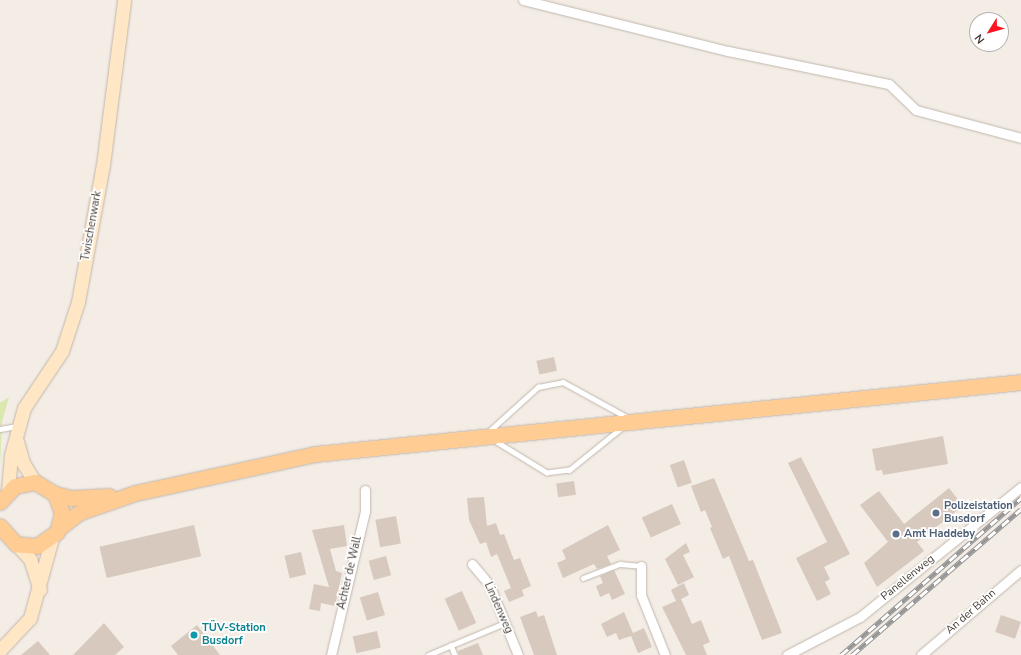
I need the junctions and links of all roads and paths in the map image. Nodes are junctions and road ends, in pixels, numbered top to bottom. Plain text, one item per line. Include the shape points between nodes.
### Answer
1 (124, 0) edge
2 (523, 0) edge
3 (1021, 138) edge
4 (1021, 382) edge
5 (632, 420) junction
6 (0, 430) edge
7 (16, 432) junction
8 (485, 435) junction
9 (36, 482) junction
10 (1021, 487) edge
11 (365, 490) dead end
12 (136, 493) junction
13 (55, 494) junction
14 (4, 496) edge
15 (55, 533) junction
16 (6, 535) edge
17 (472, 564) dead end
18 (641, 566) joint
19 (1021, 570) edge
20 (583, 578) dead end
21 (40, 589) junction
22 (505, 623) junction
23 (451, 645) junction
24 (0, 650) edge
25 (331, 655) edge
26 (428, 655) edge
27 (455, 655) edge
28 (518, 655) edge
29 (665, 655) edge
30 (787, 655) edge
31 (921, 655) edge

1 - 7 street, Twischenwark via 103,165 78,302 62,351 36,387
2 - 3 street via 728,51 889,84 916,110
4 - 5 main road
5 - 8 main road
5 - 8 lane via 570,470 547,473
5 - 8 lane via 563,382 538,387
6 - 7 lane
7 - 9 street via 23,463
7 - 14 street, Twischenwark
8 - 12 main road via 315,454
9 - 13 main road
9 - 14 main road via 23,483
10 - 30 street, Panellenweg via 860,617
11 - 25 street, Achter de Wall via 365,511
12 - 13 main road via 71,498
12 - 15 main road via 78,513
13 - 15 main road via 62,513
15 - 16 main road via 37,546
15 - 21 street
16 - 21 street via 30,559
17 - 22 street, Lindenweg via 489,584
18 - 20 lane via 620,564
18 - 29 street via 641,595
19 - 31 street, An der Bahn
21 - 24 street via 30,618
22 - 23 lane
22 - 28 street, Lindenweg
23 - 26 lane
23 - 27 lane

